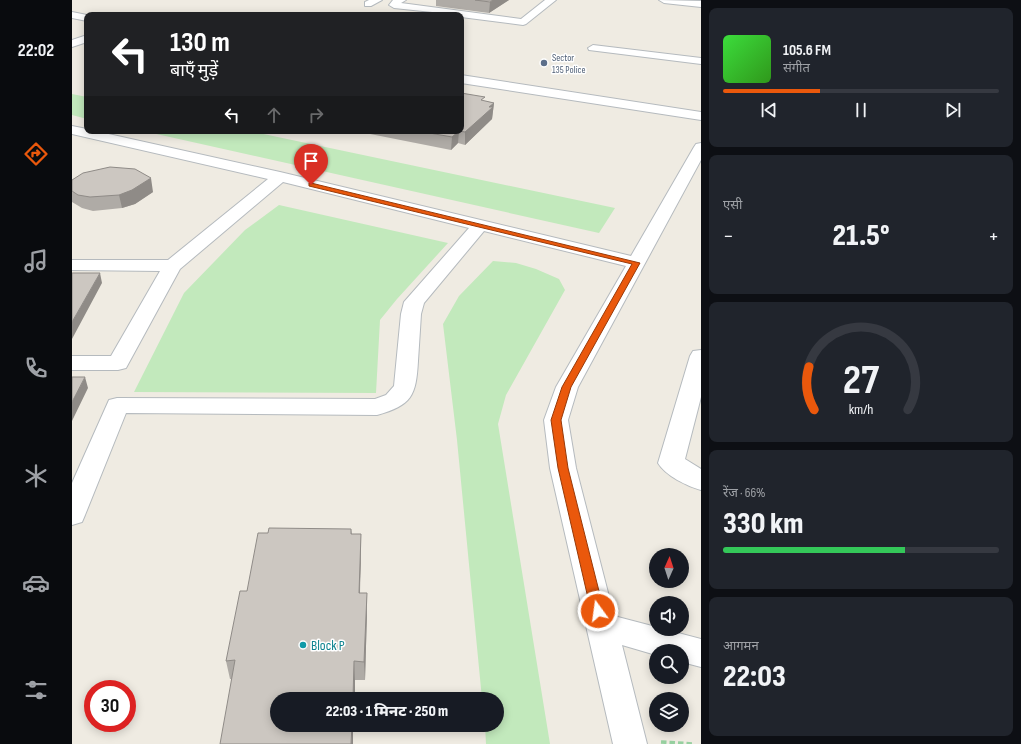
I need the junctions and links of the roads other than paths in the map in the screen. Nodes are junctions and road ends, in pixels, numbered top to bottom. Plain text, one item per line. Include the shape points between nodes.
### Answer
1 (401, 0) edge
2 (551, 0) edge
3 (664, 0) edge
4 (701, 4) edge
5 (445, 12) edge
6 (72, 15) edge
7 (464, 15) edge
8 (84, 17) edge
9 (80, 34) edge
10 (72, 44) edge
11 (592, 48) dead end
12 (701, 61) edge
13 (464, 79) edge
14 (701, 116) edge
15 (72, 130) edge
16 (84, 133) edge
17 (90, 134) edge
18 (701, 147) edge
19 (280, 177) junction
20 (480, 226) junction
21 (636, 263) junction
22 (72, 265) edge
23 (172, 266) junction
24 (701, 356) edge
25 (72, 363) edge
26 (701, 481) edge
27 (72, 515) edge
28 (601, 626) junction
29 (701, 653) edge
30 (630, 744) edge

1 - 5 street via 394,5
2 - 7 street via 526,21
3 - 4 street
6 - 8 street
9 - 10 street
11 - 12 street
13 - 14 street
15 - 16 street
17 - 19 street
18 - 21 street
19 - 20 street
19 - 23 street
20 - 21 street
20 - 27 street via 414,302 405,386 394,402 377,407 117,405
21 - 28 street via 567,387 556,420 563,468
22 - 23 street
23 - 25 street via 118,363
24 - 26 street via 671,463
28 - 29 street
28 - 30 street

